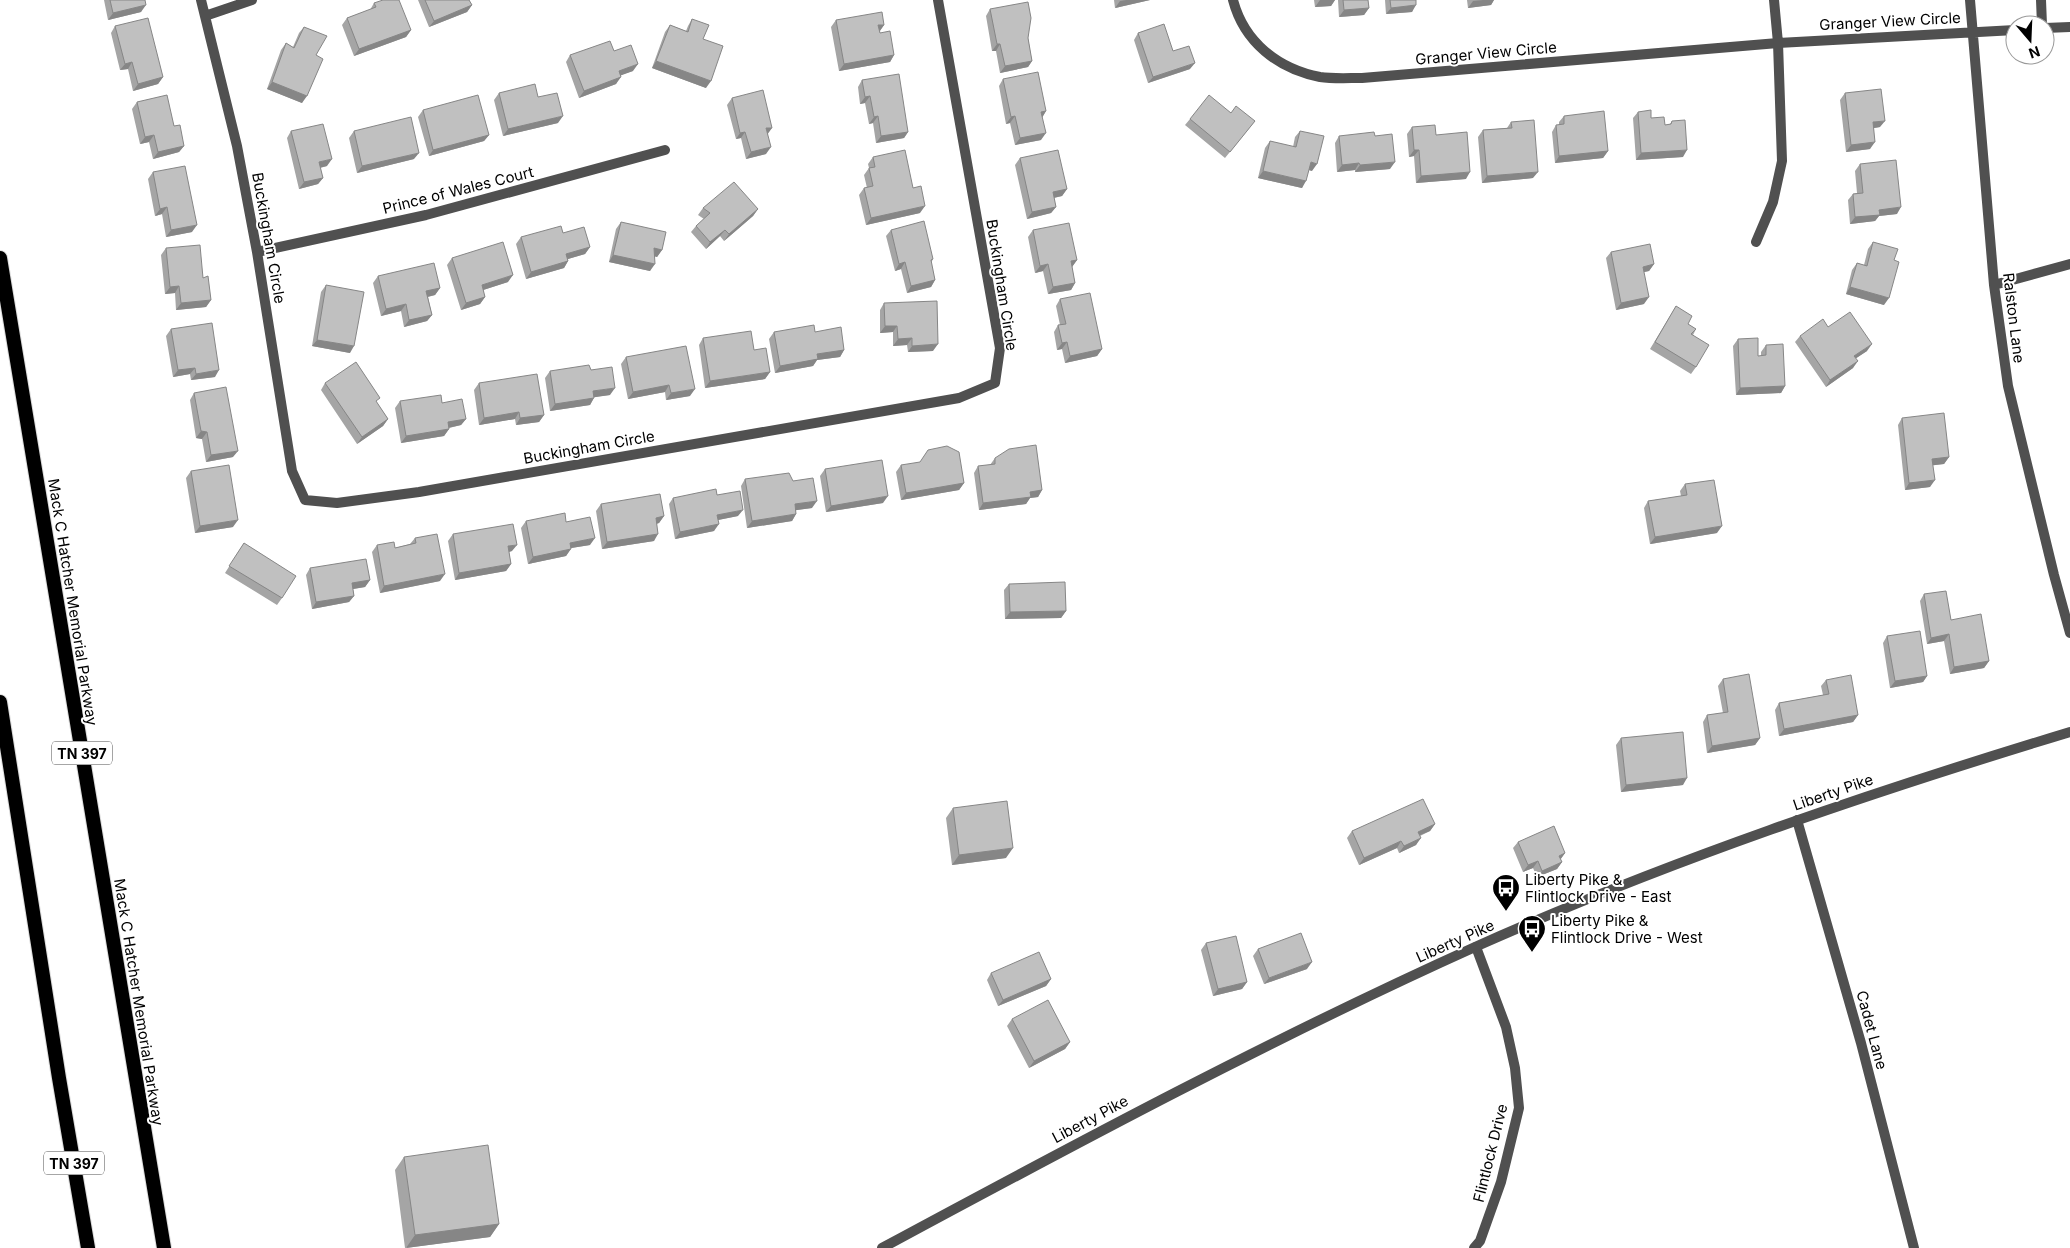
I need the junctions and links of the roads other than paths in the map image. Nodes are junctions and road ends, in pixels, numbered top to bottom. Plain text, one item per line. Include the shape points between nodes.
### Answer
1 (201, 0) edge
2 (252, 0) edge
3 (938, 0) edge
4 (1233, 0) edge
5 (1774, 0) edge
6 (1970, 0) edge
7 (2042, 0) edge
8 (2042, 15) edge
9 (205, 16) junction
10 (2070, 27) edge
11 (2055, 28) edge
12 (2005, 30) edge
13 (1973, 32) junction
14 (1778, 43) junction
15 (665, 150) dead end
16 (1756, 242) dead end
17 (257, 252) junction
18 (0, 258) edge
19 (2070, 264) edge
20 (1994, 285) junction
21 (2070, 633) edge
22 (0, 702) edge
23 (2070, 732) edge
24 (1797, 820) junction
25 (1476, 947) junction
26 (88, 1248) edge
27 (164, 1248) edge
28 (882, 1248) edge
29 (1474, 1248) edge
30 (1914, 1248) edge

1 - 9 street, Buckingham Circle
2 - 9 street
3 - 17 street, Buckingham Circle via 1000,348 996,383 960,398 419,492 337,503 305,500 292,471
4 - 14 street, Granger View Circle via 1256,44 1285,67 1320,77 1362,78
5 - 14 street
6 - 13 street, Ralston Lane
7 - 8 street
9 - 17 street, Buckingham Circle via 237,146
10 - 11 street
12 - 13 street, Granger View Circle
13 - 14 street, Granger View Circle
13 - 20 street, Ralston Lane
14 - 16 street via 1782,161 1773,202
15 - 17 street, Prince of Wales Court via 426,215
18 - 27 highway, Mack C Hatcher Memorial Parkway / TN 397
19 - 20 street
20 - 21 street, Ralston Lane via 2008,386
22 - 26 highway, TN 397
23 - 24 street, Liberty Pike via 1946,769
24 - 25 street, Liberty Pike
24 - 30 street, Cadet Lane via 1861,1043
25 - 28 street, Liberty Pike via 1290,1034 1135,1112
25 - 29 street, Flintlock Drive via 1506,1027 1518,1108 1501,1182 1480,1241

